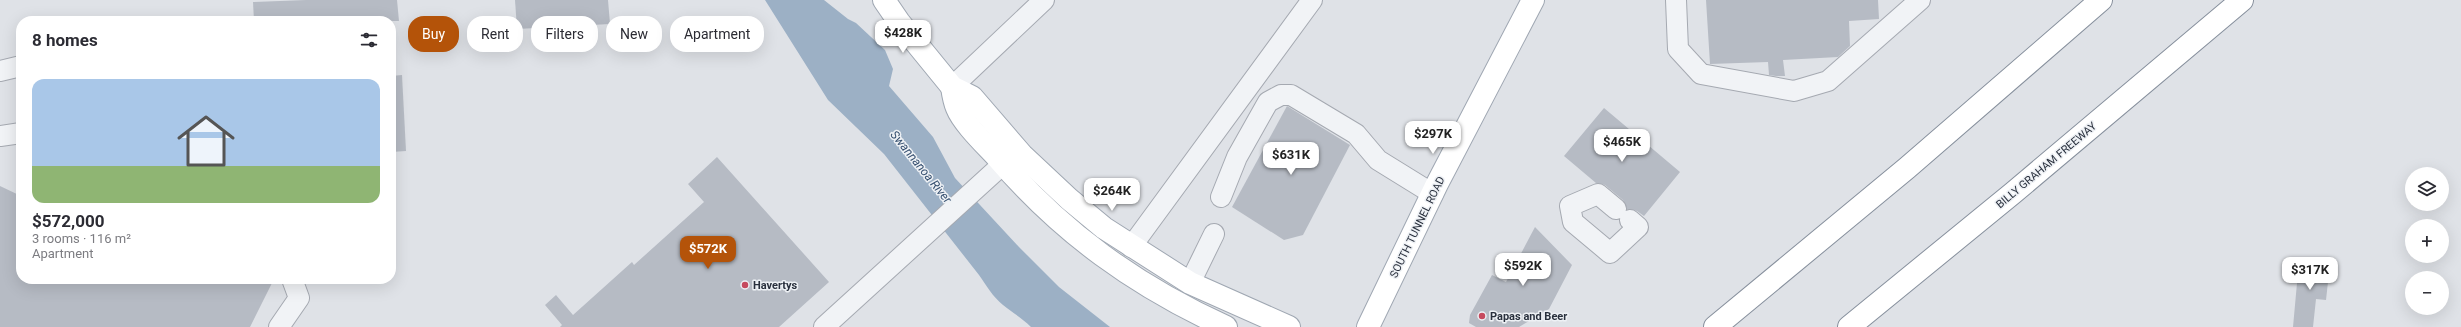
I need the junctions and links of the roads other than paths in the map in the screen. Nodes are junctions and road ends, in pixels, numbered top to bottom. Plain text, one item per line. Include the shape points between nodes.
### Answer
1 (884, 0) edge
2 (1044, 0) edge
3 (1312, 0) edge
4 (1533, 0) edge
5 (1676, 0) edge
6 (1920, 0) edge
7 (2101, 0) edge
8 (2242, 0) edge
9 (16, 67) edge
10 (0, 71) edge
11 (952, 87) junction
12 (16, 134) edge
13 (0, 136) edge
14 (1003, 164) junction
15 (1433, 194) junction
16 (1221, 197) dead end
17 (1214, 234) dead end
18 (1131, 247) junction
19 (1190, 283) junction
20 (294, 284) edge
21 (279, 327) edge
22 (824, 327) edge
23 (1226, 327) edge
24 (1289, 327) edge
25 (1368, 327) edge
26 (1715, 327) edge
27 (1849, 327) edge

1 - 11 main road
2 - 11 lane
3 - 18 lane
4 - 15 main road, SOUTH TUNNEL ROAD
5 - 6 lane via 1678,49 1701,74 1794,91 1828,81
7 - 26 main road via 1907,168
8 - 27 main road, BILLY GRAHAM FREEWAY
9 - 10 lane
11 - 14 main road via 957,109
11 - 18 main road via 972,97 1044,177 1104,228
12 - 13 lane
14 - 22 lane
14 - 23 main road via 1060,222 1122,271 1182,306
15 - 16 lane via 1378,160 1356,134 1291,95 1281,95 1268,102 1237,156
15 - 25 main road, SOUTH TUNNEL ROAD
17 - 19 lane
18 - 19 main road
19 - 24 main road
20 - 21 lane via 299,298

